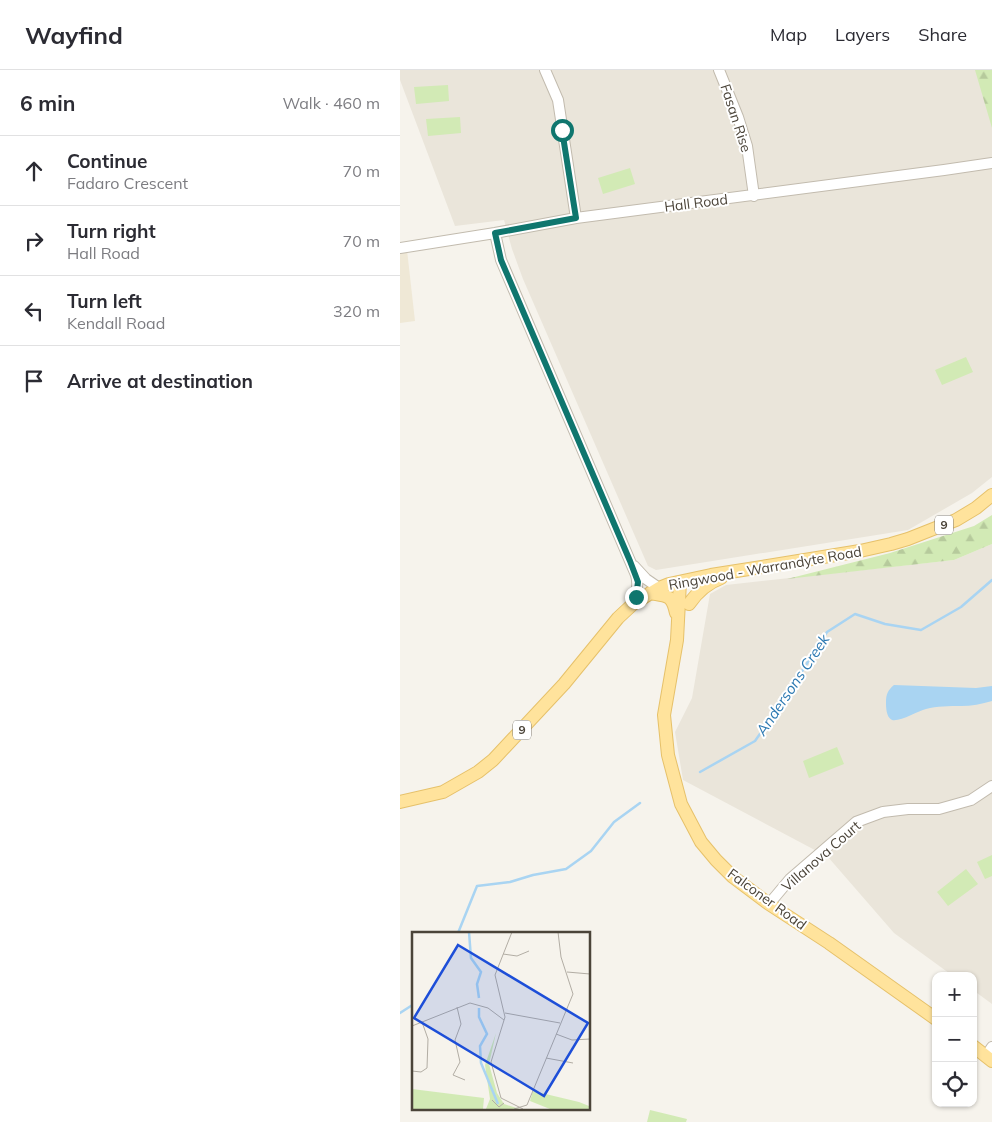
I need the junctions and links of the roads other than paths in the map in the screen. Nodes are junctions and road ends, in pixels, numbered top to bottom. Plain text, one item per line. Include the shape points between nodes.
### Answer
1 (545, 70) edge
2 (719, 70) edge
3 (992, 163) edge
4 (754, 196) junction
5 (576, 218) junction
6 (495, 233) junction
7 (400, 248) edge
8 (992, 495) edge
9 (630, 561) junction
10 (774, 566) junction
11 (685, 581) junction
12 (654, 590) junction
13 (633, 604) junction
14 (689, 604) junction
15 (678, 626) junction
16 (676, 640) junction
17 (992, 786) edge
18 (400, 802) edge
19 (769, 904) junction
20 (933, 1017) edge
21 (977, 1048) edge
22 (990, 1055) edge

1 - 5 street via 558,100
2 - 4 street, Fasan Rise via 747,146
3 - 4 street, Hall Road
4 - 5 street, Hall Road
5 - 6 street, Hall Road
6 - 7 street, Hall Road
6 - 9 street via 501,260
8 - 10 main road, Ringwood - Warrandyte Road / 9 via 956,520 908,539
9 - 12 street
9 - 13 street via 638,582
10 - 11 main road, Ringwood - Warrandyte Road / 9
10 - 14 main road via 713,580
11 - 12 main road, Ringwood - Warrandyte Road / 9
11 - 14 main road, Falconer Road
11 - 15 main road, Falconer Road
12 - 13 main road, Ringwood - Warrandyte Road / 9
12 - 15 main road via 672,599
13 - 18 main road, Ringwood - Warrandyte Road / 9 via 494,760 443,792
14 - 16 main road, Falconer Road
15 - 16 main road, Falconer Road
16 - 19 main road, Falconer Road via 664,715 668,755 681,804 701,842 716,860
17 - 19 street, Villanova Court via 971,800 939,810 883,812 856,822 790,879
19 - 20 main road, Falconer Road
21 - 22 main road

